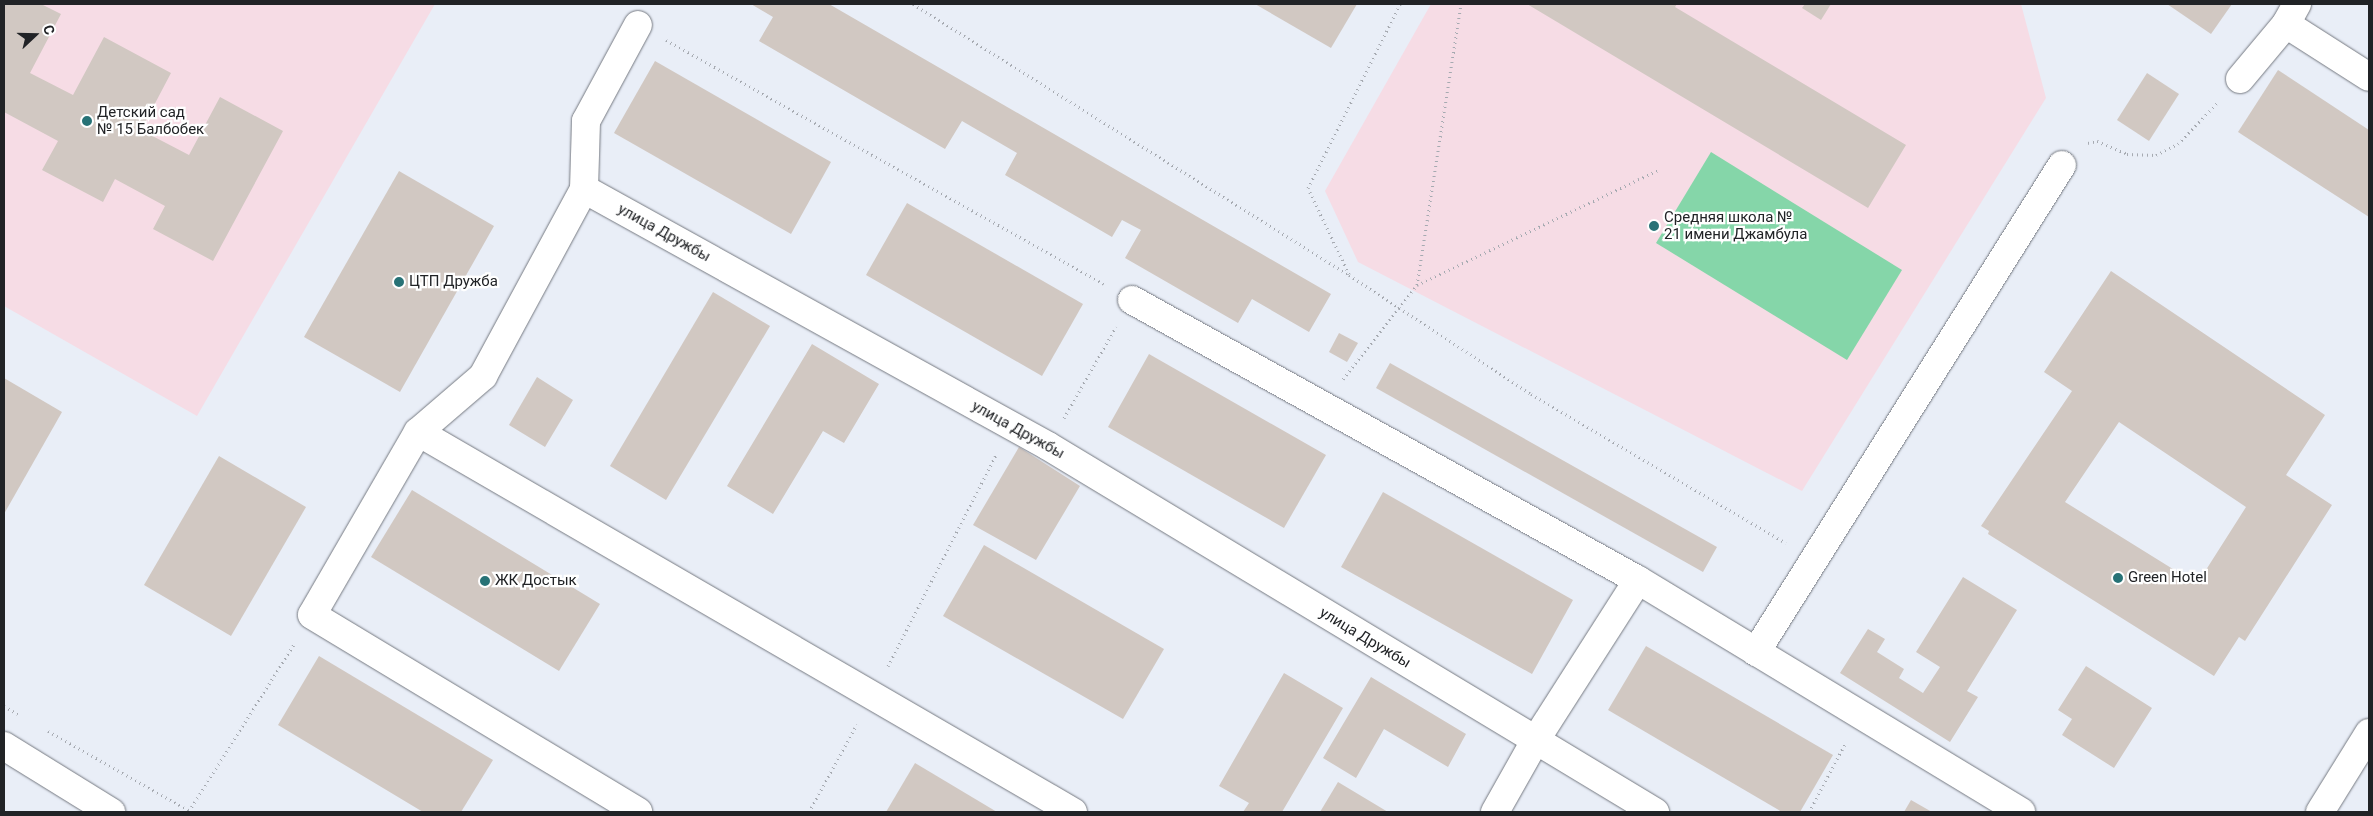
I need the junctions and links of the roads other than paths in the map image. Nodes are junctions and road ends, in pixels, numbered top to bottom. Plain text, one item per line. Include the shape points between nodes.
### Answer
1 (2292, 14) edge
2 (638, 25) road end
3 (2369, 77) edge
4 (2240, 79) road end
5 (2062, 165) road end
6 (584, 189) junction
7 (1132, 300) road end
8 (418, 432) junction
9 (1638, 580) junction
10 (1756, 652) junction
11 (2369, 733) edge
12 (1535, 741) junction
13 (4, 746) edge
14 (111, 812) edge
15 (638, 812) edge
16 (1073, 812) edge
17 (1495, 812) edge
18 (1655, 812) edge
19 (2021, 812) edge
20 (2320, 812) edge

1 - 3 street
1 - 4 street
2 - 6 street via 586,121
5 - 10 street
6 - 8 street via 483,376
6 - 12 street, улица Дружбы via 1048,446
7 - 9 street
8 - 15 street via 312,616
8 - 16 street
9 - 10 street
9 - 12 street
10 - 19 street
11 - 20 street
12 - 17 street
12 - 18 street, улица Дружбы
13 - 14 street

